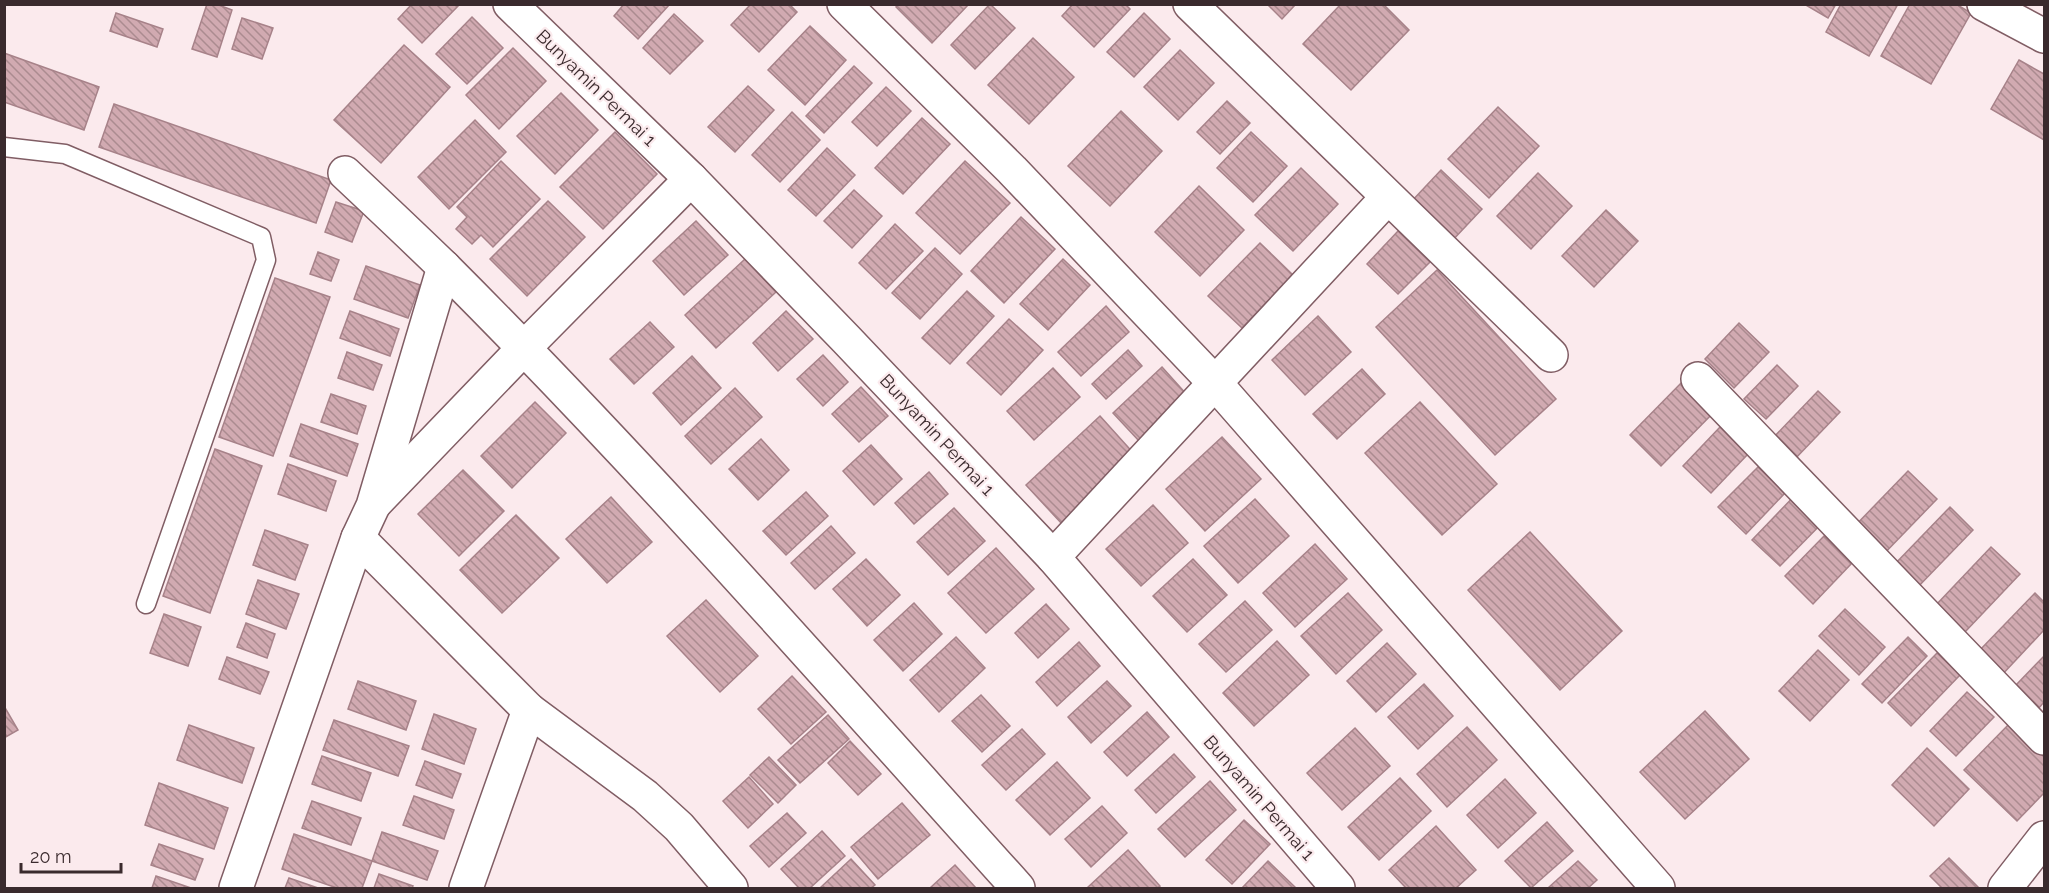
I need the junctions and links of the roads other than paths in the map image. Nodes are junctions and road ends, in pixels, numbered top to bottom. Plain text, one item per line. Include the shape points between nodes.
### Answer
1 (510, 4) edge
2 (844, 4) edge
3 (1190, 4) edge
4 (1984, 4) edge
5 (2044, 36) edge
6 (4, 147) edge
7 (345, 173) dead end
8 (691, 179) junction
9 (1387, 198) junction
10 (444, 267) junction
11 (524, 348) junction
12 (1551, 355) dead end
13 (1698, 379) dead end
14 (1216, 384) junction
15 (373, 506) junction
16 (358, 538) junction
17 (1053, 558) junction
18 (146, 604) dead end
19 (529, 710) junction
20 (2044, 738) edge
21 (2044, 838) edge
22 (237, 888) edge
23 (466, 888) edge
24 (730, 888) edge
25 (1018, 888) edge
26 (1338, 888) edge
27 (1658, 888) edge
28 (2004, 888) edge

1 - 8 street, Bunyamin Permai 1
2 - 14 street via 1012,170
3 - 9 street
4 - 5 street
6 - 18 lane via 65,154 261,237 266,260
7 - 10 street
8 - 11 street
8 - 17 street, Bunyamin Permai 1
9 - 12 street
9 - 14 street
10 - 11 street
10 - 15 street
11 - 15 street
11 - 25 street via 751,590
13 - 20 street
14 - 17 street
14 - 27 street
15 - 16 street
16 - 19 street
16 - 22 street
17 - 26 street, Bunyamin Permai 1
19 - 23 street
19 - 24 street via 645,796 679,827
21 - 28 street

